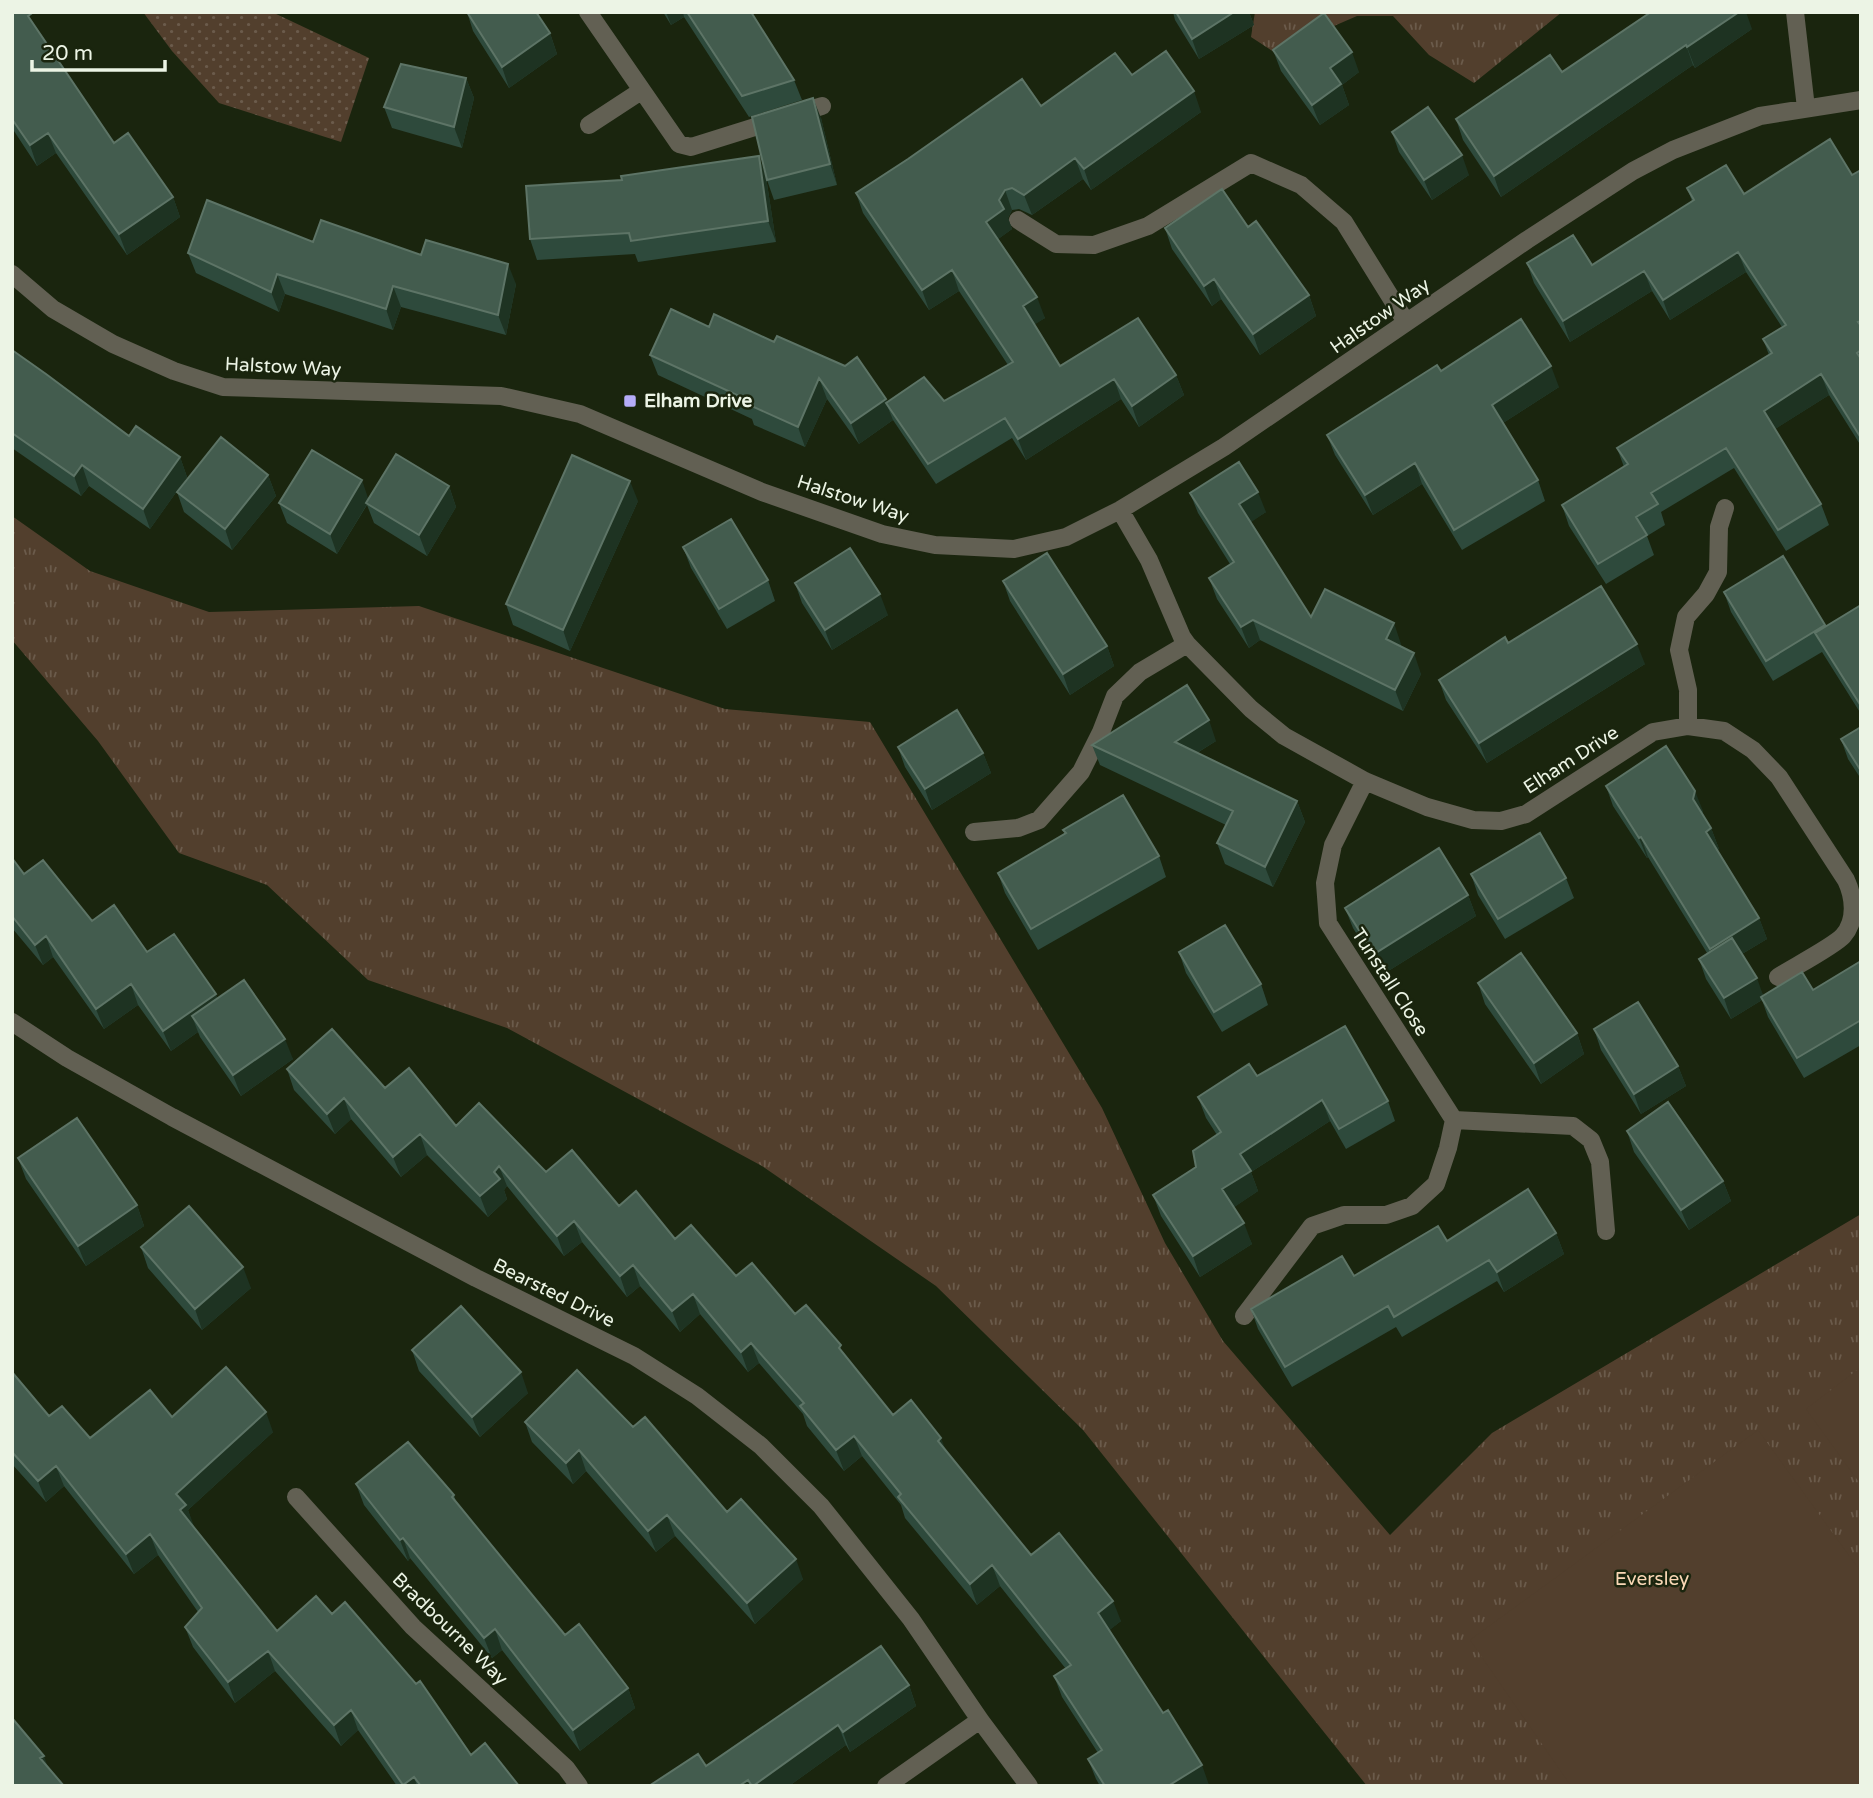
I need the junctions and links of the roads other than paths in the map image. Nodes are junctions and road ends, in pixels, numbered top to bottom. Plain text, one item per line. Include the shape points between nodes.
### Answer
1 (588, 12) edge
2 (1795, 12) edge
3 (641, 91) junction
4 (1861, 100) edge
5 (822, 106) dead end
6 (1806, 108) junction
7 (589, 125) dead end
8 (1018, 220) dead end
9 (12, 274) edge
10 (1406, 322) junction
11 (1725, 508) dead end
12 (1120, 510) junction
13 (1187, 644) junction
14 (1688, 726) junction
15 (1365, 781) junction
16 (974, 832) dead end
17 (1778, 977) dead end
18 (12, 1022) edge
19 (1454, 1120) junction
20 (1606, 1231) dead end
21 (1244, 1316) dead end
22 (296, 1497) dead end
23 (980, 1720) junction
24 (579, 1786) edge
25 (886, 1786) edge
26 (1029, 1786) edge

1 - 3 street
2 - 6 street
3 - 5 street via 679,145 691,147
3 - 7 street
4 - 6 street, Halstow Way
6 - 10 street, Halstow Way via 1760,116 1673,149
8 - 10 street via 1056,244 1094,245 1148,226 1251,163 1301,185 1344,222
9 - 12 street, Halstow Way via 53,309 113,344 223,387 501,396 580,414 762,492 882,534 935,545 1014,549 1066,537
10 - 12 street, Halstow Way via 1224,447
11 - 14 street via 1719,527 1718,572 1686,617 1679,650 1688,690
12 - 13 street, Elham Drive via 1149,560
13 - 15 street, Elham Drive via 1284,736
13 - 16 street via 1140,672 1115,696 1081,772 1039,820 1018,828
14 - 15 street, Elham Drive via 1653,732 1526,814 1501,821 1473,820 1427,807
14 - 17 street, Elham Drive via 1724,731 1753,750 1779,777 1853,897 1843,937
15 - 19 street, Tunstall Close via 1333,845 1325,883 1328,923
18 - 23 street, Bearsted Drive via 172,1117 634,1356 697,1396 761,1446 821,1506 911,1619
19 - 20 street via 1573,1126 1591,1140 1601,1162
19 - 21 street via 1436,1184 1412,1206 1386,1215 1345,1215 1312,1226
22 - 24 street, Bradbourne Way via 413,1627 566,1768
23 - 25 street
23 - 26 street, Bearsted Drive

